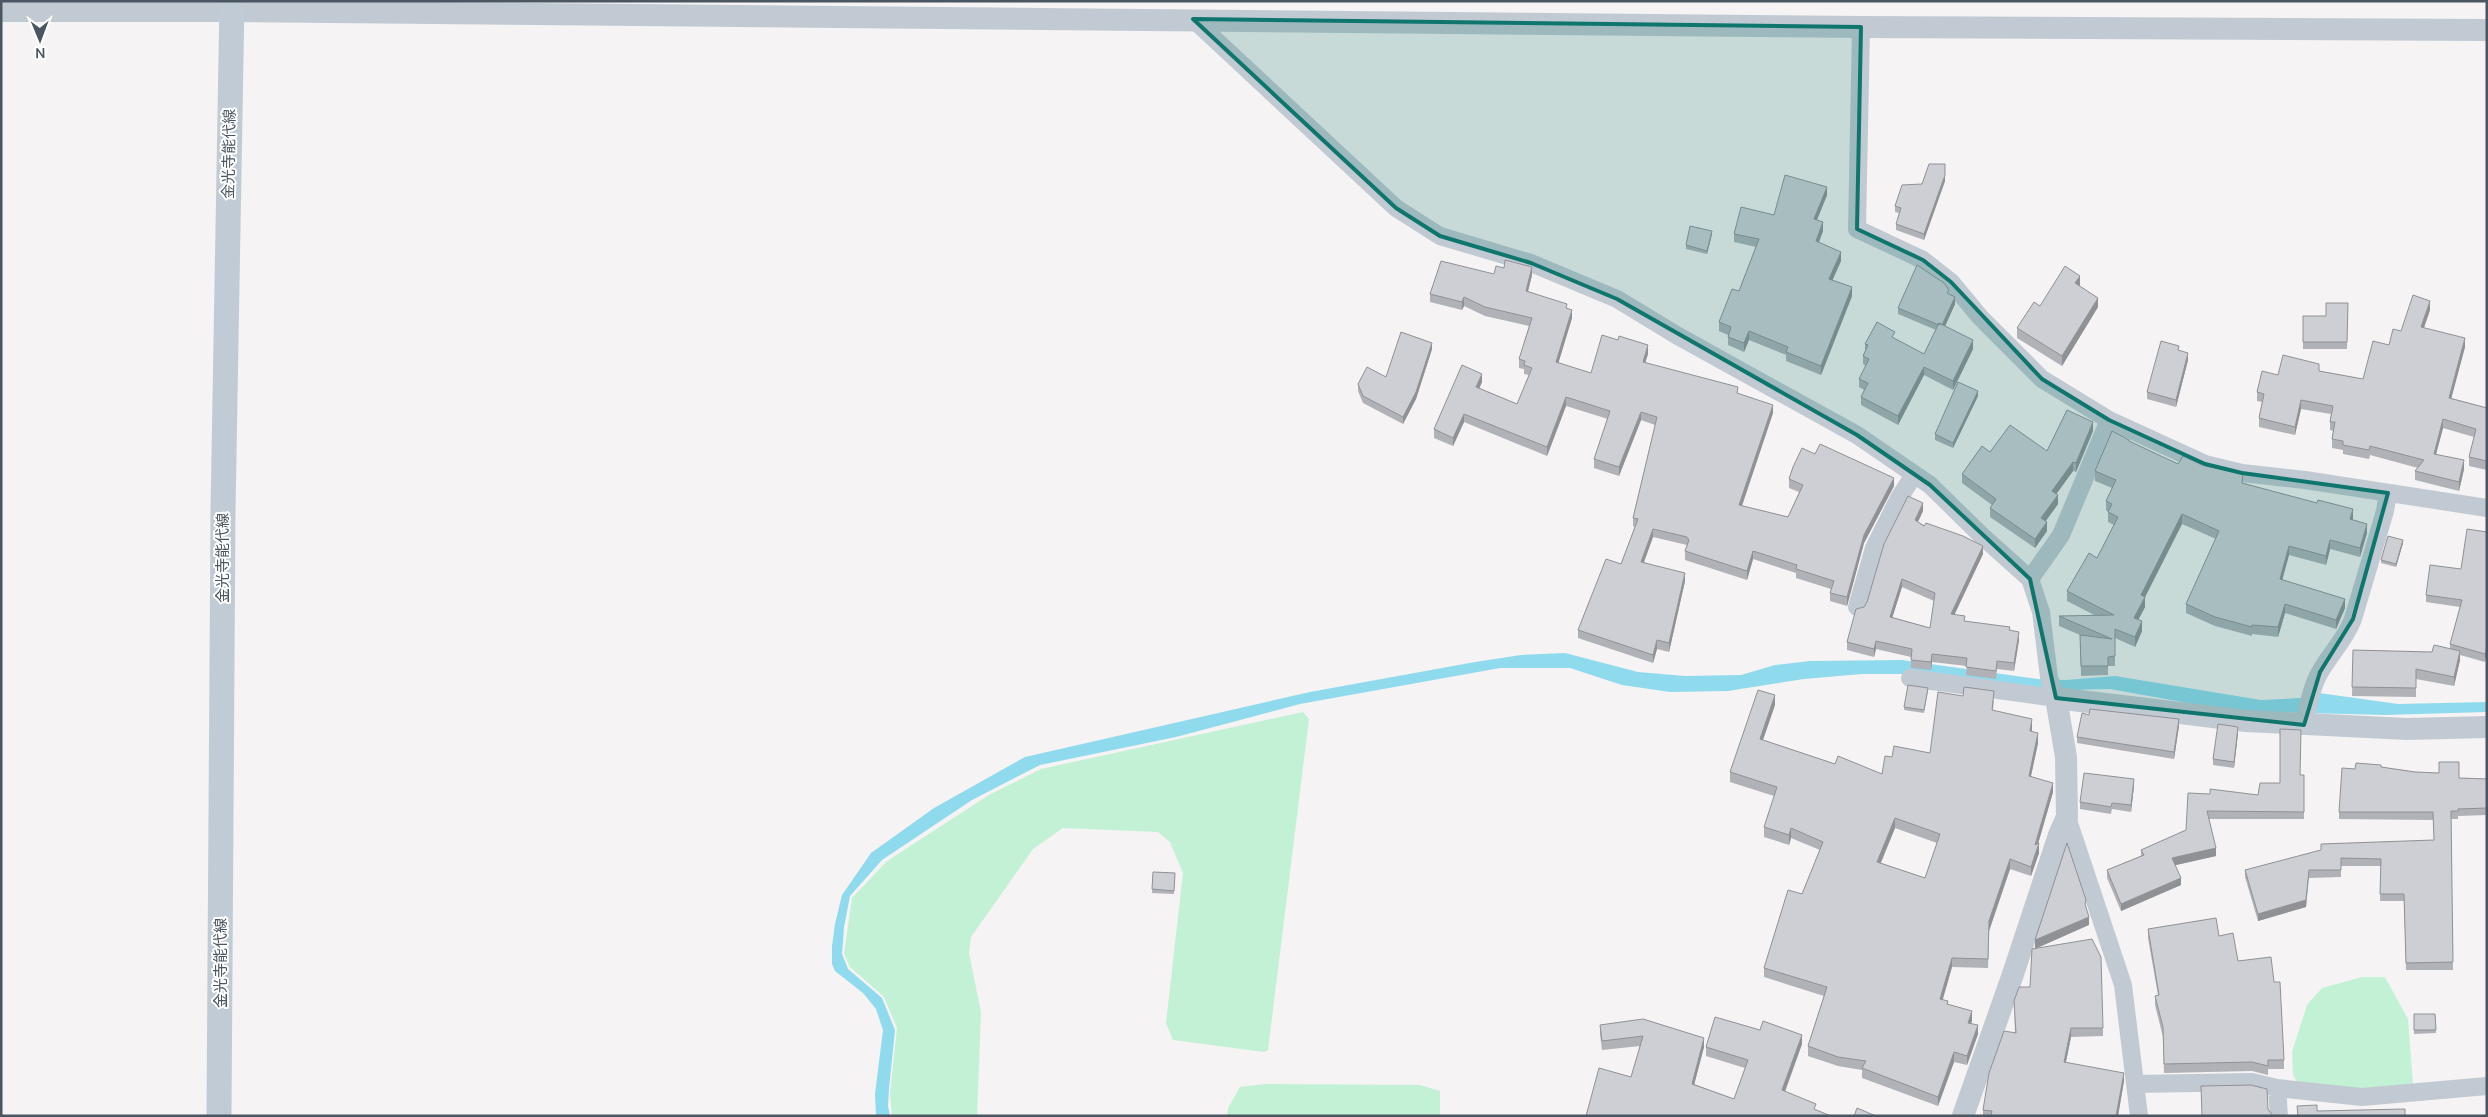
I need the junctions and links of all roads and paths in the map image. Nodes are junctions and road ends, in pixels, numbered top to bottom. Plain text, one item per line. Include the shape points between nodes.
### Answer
1 (232, 6) edge
2 (1, 10) edge
3 (1194, 19) junction
4 (1861, 27) junction
5 (2487, 30) edge
6 (2109, 420) junction
7 (1914, 474) junction
8 (2388, 493) junction
9 (2487, 508) edge
10 (2030, 579) junction
11 (1857, 607) edge
12 (1910, 678) dead end
13 (2053, 688) junction
14 (2304, 725) junction
15 (2487, 727) edge
16 (2067, 817) junction
17 (2136, 1084) junction
18 (2487, 1086) edge
19 (2277, 1088) junction
20 (219, 1116) edge
21 (1963, 1116) edge
22 (2139, 1116) edge
23 (2280, 1116) edge

1 - 2 street
1 - 3 street
1 - 20 main road, 金光寺能代線 via 223,512
3 - 4 street
3 - 7 street via 1396,208 1440,236 1531,263 1617,298 1678,336 1857,435
4 - 5 street
4 - 6 street via 1857,229 1923,260 1951,282 1980,317 2042,379
6 - 8 street via 2205,464 2242,473
6 - 10 street via 2061,536
7 - 10 street via 1930,485
7 - 11 street via 1898,498 1874,548
8 - 9 street
8 - 14 street via 2353,620 2347,635 2320,672
10 - 13 street via 2041,612
12 - 13 street
13 - 14 street via 2246,721
13 - 16 street via 2066,757
14 - 15 street via 2407,729
16 - 17 street via 2123,985
16 - 21 street
17 - 19 street via 2252,1082
17 - 22 street
18 - 19 street via 2362,1097
19 - 23 street

